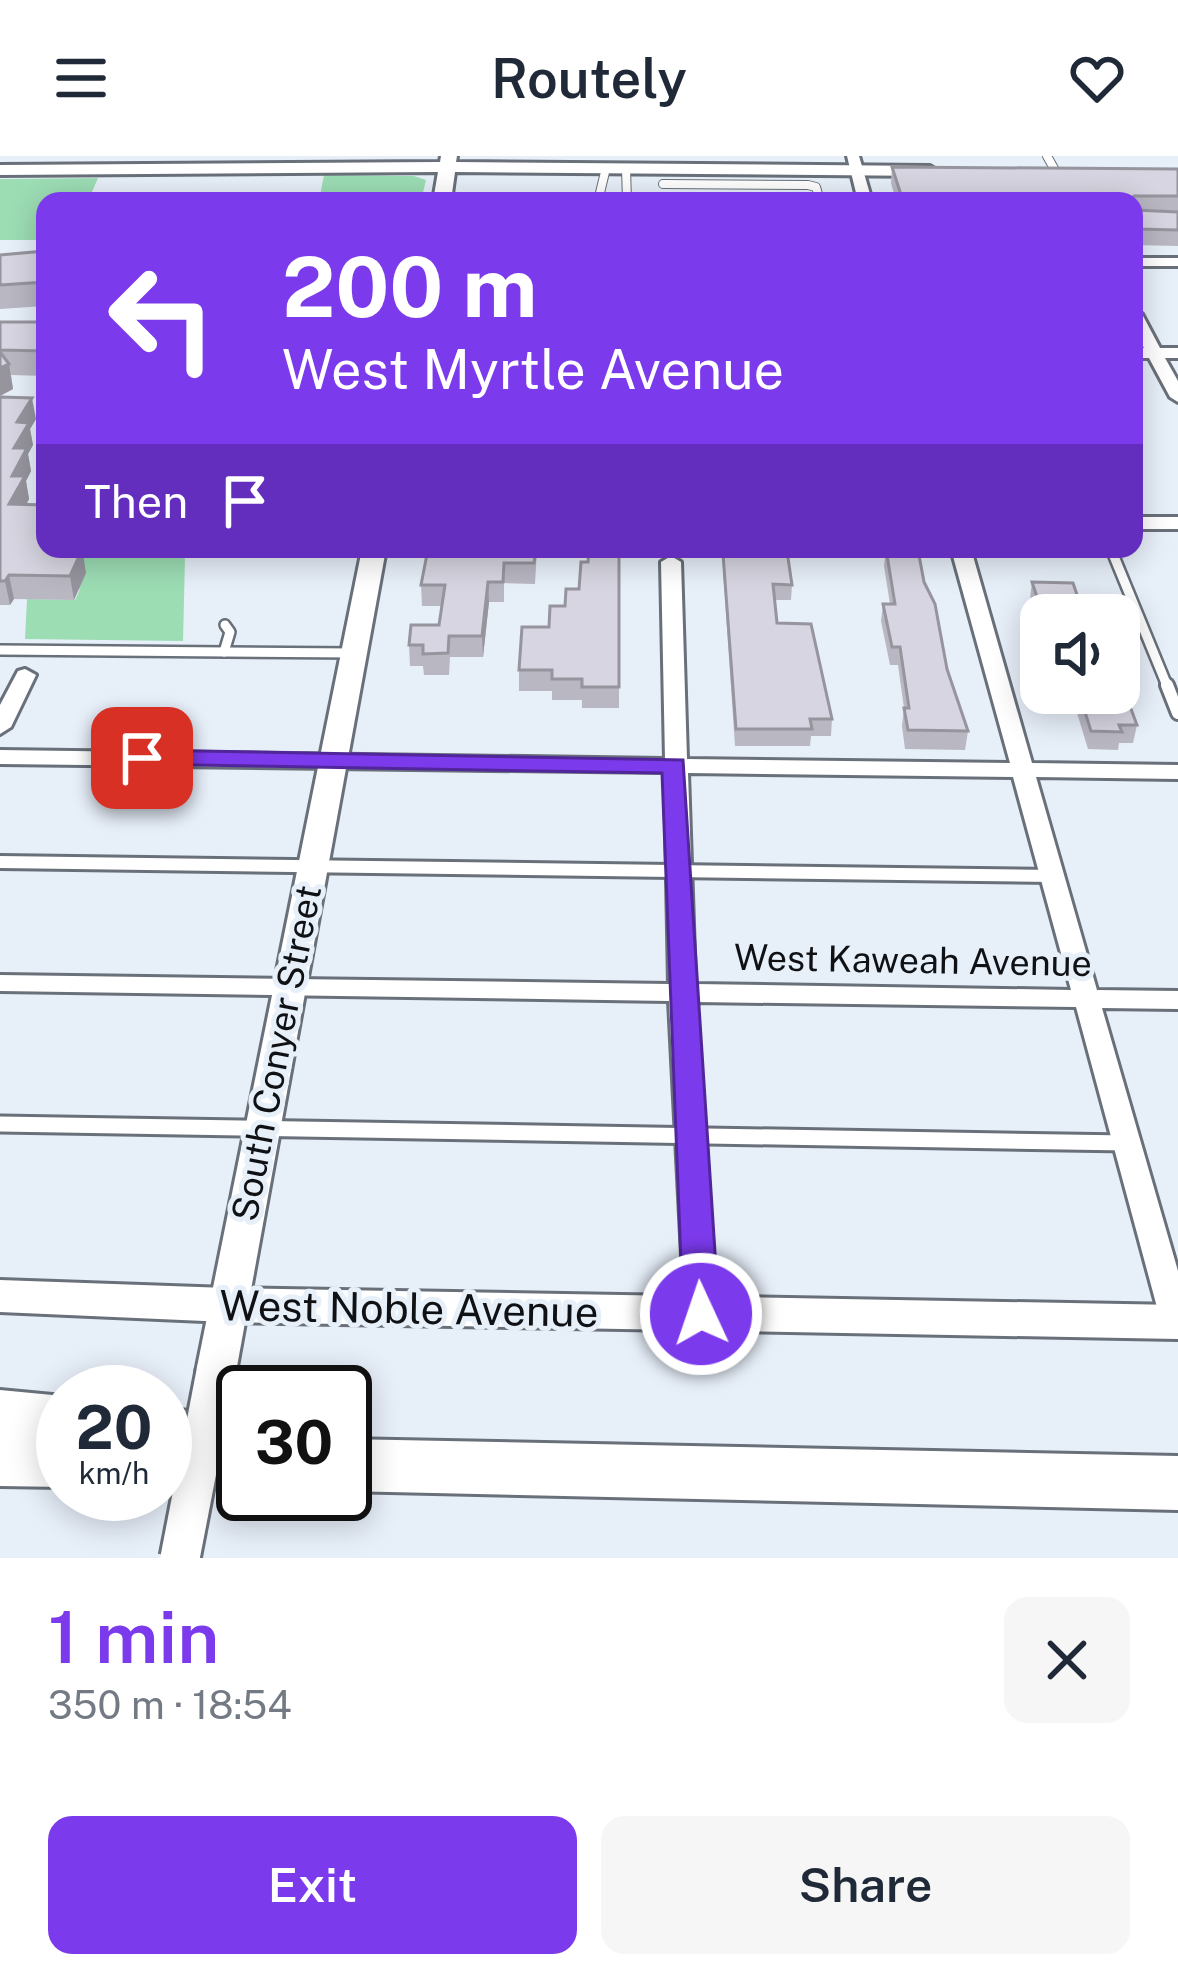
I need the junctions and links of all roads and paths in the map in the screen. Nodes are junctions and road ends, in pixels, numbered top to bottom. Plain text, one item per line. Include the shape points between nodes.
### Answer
1 (449, 162) edge
2 (855, 163) edge
3 (124, 164) edge
4 (1052, 164) edge
5 (606, 168) junction
6 (626, 168) junction
7 (0, 170) edge
8 (945, 171) edge
9 (1034, 172) edge
10 (1076, 172) edge
11 (724, 177) junction
12 (663, 184) dead end
13 (444, 192) edge
14 (600, 192) edge
15 (627, 192) edge
16 (817, 192) edge
17 (1143, 262) edge
18 (1178, 262) edge
19 (1143, 331) edge
20 (1143, 352) edge
21 (1155, 353) junction
22 (1178, 353) edge
23 (1178, 397) edge
24 (1143, 523) edge
25 (1178, 523) edge
26 (372, 558) edge
27 (961, 558) edge
28 (1115, 558) edge
29 (671, 562) dead end
30 (225, 625) dead end
31 (0, 650) edge
32 (224, 652) junction
33 (355, 653) junction
34 (25, 675) dead end
35 (1178, 712) edge
36 (0, 727) edge
37 (0, 757) edge
38 (333, 760) junction
39 (674, 765) junction
40 (1020, 770) junction
41 (1178, 772) edge
42 (0, 862) edge
43 (312, 865) junction
44 (679, 871) junction
45 (1052, 876) junction
46 (0, 983) edge
47 (288, 987) junction
48 (682, 994) junction
49 (1089, 997) junction
50 (1178, 1000) edge
51 (0, 1124) edge
52 (262, 1129) junction
53 (692, 1136) junction
54 (1128, 1143) junction
55 (0, 1296) edge
56 (227, 1305) junction
57 (701, 1314) junction
58 (1178, 1322) edge
59 (0, 1415) edge
60 (36, 1418) edge
61 (0, 1460) edge
62 (36, 1461) edge
63 (372, 1463) edge
64 (1178, 1483) edge
65 (179, 1558) edge

1 - 3 street
1 - 5 street
1 - 13 street
2 - 8 street
2 - 11 street
3 - 7 street
4 - 9 street
4 - 10 street
5 - 6 street
5 - 14 lane
6 - 11 street
6 - 15 lane
11 - 12 lane
11 - 16 lane
17 - 18 street
19 - 21 street
20 - 21 street
21 - 22 street
21 - 23 street
24 - 25 street
26 - 33 street, South Conyer Street
27 - 40 street
28 - 35 lane
29 - 39 street
30 - 32 lane
31 - 32 lane
32 - 33 lane
33 - 38 street, South Conyer Street
34 - 36 street
37 - 38 street
38 - 39 street
38 - 43 street, South Conyer Street
39 - 40 street
39 - 44 street
40 - 41 street
40 - 45 street
42 - 43 lane
43 - 44 lane
43 - 47 street, South Conyer Street
44 - 45 lane
44 - 48 street
45 - 49 street
46 - 47 street, West Kaweah Avenue
47 - 48 street, West Kaweah Avenue
47 - 52 street, South Conyer Street
48 - 49 street, West Kaweah Avenue
48 - 53 street
49 - 50 street, West Kaweah Avenue
49 - 54 street
51 - 52 lane
52 - 53 lane
52 - 56 street, South Conyer Street
53 - 54 lane
53 - 57 street
54 - 58 street
55 - 56 main road, West Noble Avenue
56 - 57 main road, West Noble Avenue
56 - 65 street, South Conyer Street, bridge
57 - 58 main road, West Noble Avenue
59 - 60 highway
61 - 62 highway
63 - 64 highway

